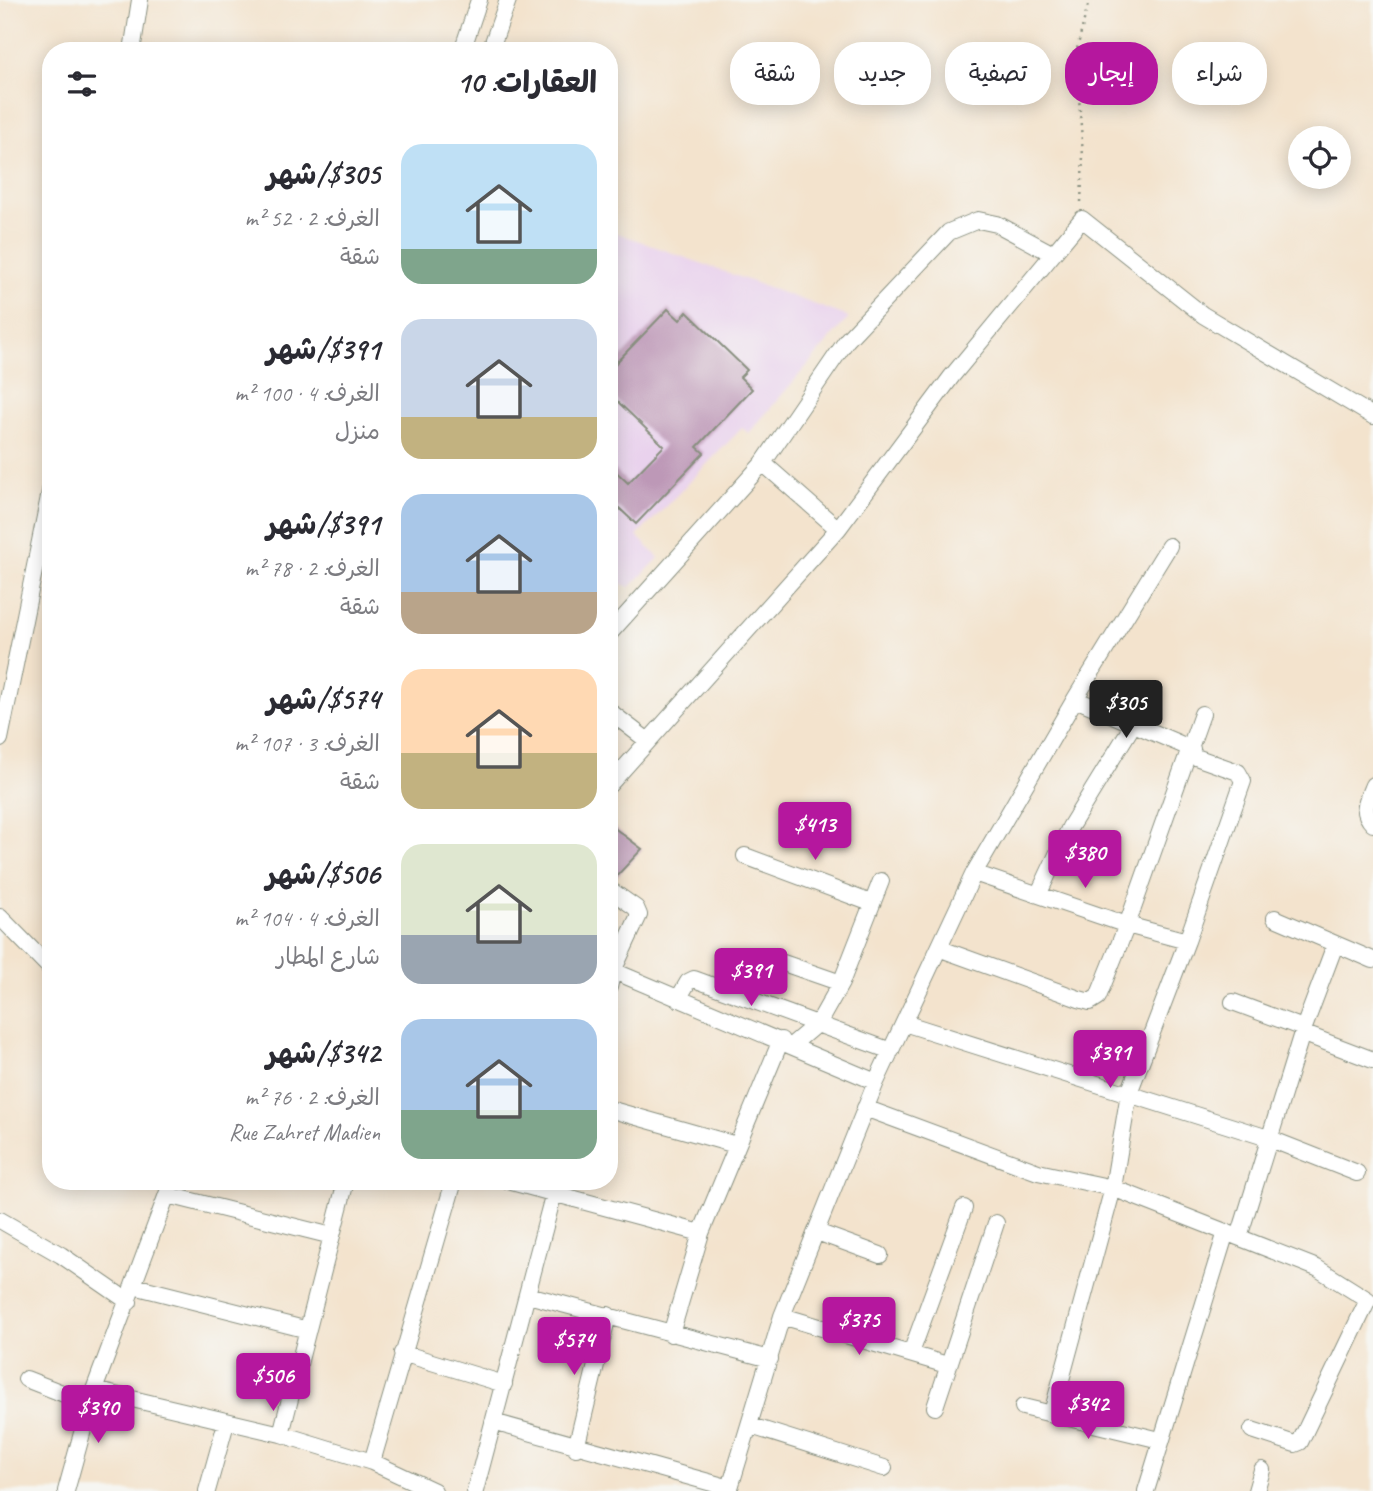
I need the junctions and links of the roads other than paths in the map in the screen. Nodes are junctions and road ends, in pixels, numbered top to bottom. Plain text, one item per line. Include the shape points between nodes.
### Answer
1 (140, 0) edge
2 (479, 0) edge
3 (508, 0) edge
4 (133, 42) edge
5 (465, 42) edge
6 (494, 42) edge
7 (1053, 254) junction
8 (1373, 416) edge
9 (763, 463) junction
10 (838, 529) junction
11 (42, 531) edge
12 (1169, 546) dead end
13 (618, 624) edge
14 (1075, 699) junction
15 (1202, 714) dead end
16 (618, 718) edge
17 (1134, 723) junction
18 (0, 739) edge
19 (649, 741) junction
20 (1191, 752) junction
21 (618, 775) edge
22 (1373, 785) edge
23 (1373, 824) edge
24 (745, 856) dead end
25 (974, 873) junction
26 (881, 881) dead end
27 (1039, 893) junction
28 (618, 895) edge
29 (871, 903) junction
30 (0, 917) edge
31 (1275, 918) dead end
32 (1128, 925) junction
33 (1187, 941) junction
34 (1335, 945) junction
35 (941, 949) junction
36 (618, 956) edge
37 (766, 957) dead end
38 (42, 960) edge
39 (1373, 960) edge
40 (618, 973) edge
41 (841, 983) junction
42 (678, 999) junction
43 (1233, 1002) dead end
44 (819, 1023) junction
45 (904, 1023) junction
46 (1303, 1030) junction
47 (787, 1042) junction
48 (891, 1051) junction
49 (1373, 1060) edge
50 (876, 1082) junction
51 (1129, 1093) junction
52 (865, 1108) junction
53 (618, 1112) edge
54 (1268, 1138) junction
55 (736, 1145) junction
56 (1357, 1173) dead end
57 (1113, 1188) junction
58 (169, 1190) edge
59 (177, 1190) edge
60 (344, 1190) edge
61 (451, 1190) edge
62 (554, 1190) edge
63 (561, 1190) edge
64 (964, 1208) dead end
65 (0, 1220) edge
66 (996, 1223) dead end
67 (817, 1232) junction
68 (701, 1233) junction
69 (1233, 1235) junction
70 (332, 1236) junction
71 (880, 1255) dead end
72 (132, 1294) junction
73 (528, 1295) junction
74 (608, 1315) junction
75 (782, 1317) junction
76 (308, 1330) junction
77 (671, 1334) junction
78 (402, 1353) junction
79 (911, 1353) junction
80 (771, 1359) junction
81 (947, 1365) junction
82 (26, 1379) dead end
83 (504, 1384) junction
84 (92, 1397) junction
85 (935, 1407) dead end
86 (1023, 1407) dead end
87 (1052, 1413) junction
88 (493, 1422) junction
89 (226, 1423) junction
90 (751, 1426) junction
91 (1252, 1430) dead end
92 (281, 1434) junction
93 (1160, 1440) junction
94 (576, 1448) junction
95 (372, 1462) junction
96 (884, 1468) dead end
97 (1262, 1470) dead end
98 (429, 1490) edge
99 (730, 1490) edge
100 (66, 1491) edge
101 (208, 1491) edge
102 (475, 1491) edge
103 (1146, 1491) edge
104 (1256, 1491) edge

1 - 4 street
2 - 5 street
3 - 6 street
7 - 8 street via 1082,219 1203,315
7 - 9 street via 997,224 978,220 949,232 847,340
7 - 10 street via 952,376
9 - 10 street
9 - 13 street
10 - 19 street
11 - 18 street
12 - 14 street
14 - 17 street
14 - 25 street
15 - 20 street
16 - 19 street
17 - 20 street
17 - 27 street via 1070,827
19 - 21 street
20 - 32 street
20 - 33 street via 1238,772 1243,781
22 - 23 street via 1364,807
24 - 29 street
25 - 27 street
25 - 35 street
26 - 29 street
27 - 32 street
28 - 36 street via 639,915
29 - 41 street
30 - 38 street
31 - 34 street
32 - 33 street
32 - 35 street via 1098,997 1090,1002
33 - 51 street
34 - 39 street
34 - 46 street
35 - 45 street
37 - 41 street
40 - 42 street
41 - 44 street
42 - 44 street via 694,979
42 - 47 street
43 - 46 street
44 - 47 street
44 - 48 street
45 - 48 street
45 - 51 street
46 - 49 street
46 - 54 street
47 - 50 street
47 - 55 street
48 - 50 street
50 - 52 street
51 - 54 street
51 - 57 street
52 - 57 street via 1038,1172
52 - 67 street
53 - 55 street
54 - 56 street
54 - 69 street
55 - 68 street
57 - 69 street
57 - 87 street
58 - 72 street
59 - 70 street
60 - 70 street
61 - 78 street
62 - 73 street
63 - 68 street
64 - 79 street
65 - 72 street
66 - 81 street
67 - 71 street
67 - 75 street
68 - 77 street
69 - 91 street via 1317,1268 1368,1300 1300,1442
69 - 93 street
70 - 76 street
72 - 76 street
72 - 84 street
73 - 74 street
73 - 83 street
74 - 77 street
74 - 94 street
75 - 79 street
75 - 80 street
76 - 92 street
77 - 80 street
78 - 83 street
78 - 95 street
79 - 81 street
80 - 90 street
81 - 85 street
82 - 84 street
83 - 88 street
84 - 89 street
84 - 100 street
86 - 87 street
87 - 93 street
88 - 94 street
88 - 102 street
89 - 92 street
89 - 101 street
90 - 96 street
90 - 99 street
92 - 95 street
93 - 103 street
94 - 99 street
95 - 98 street
97 - 104 street

